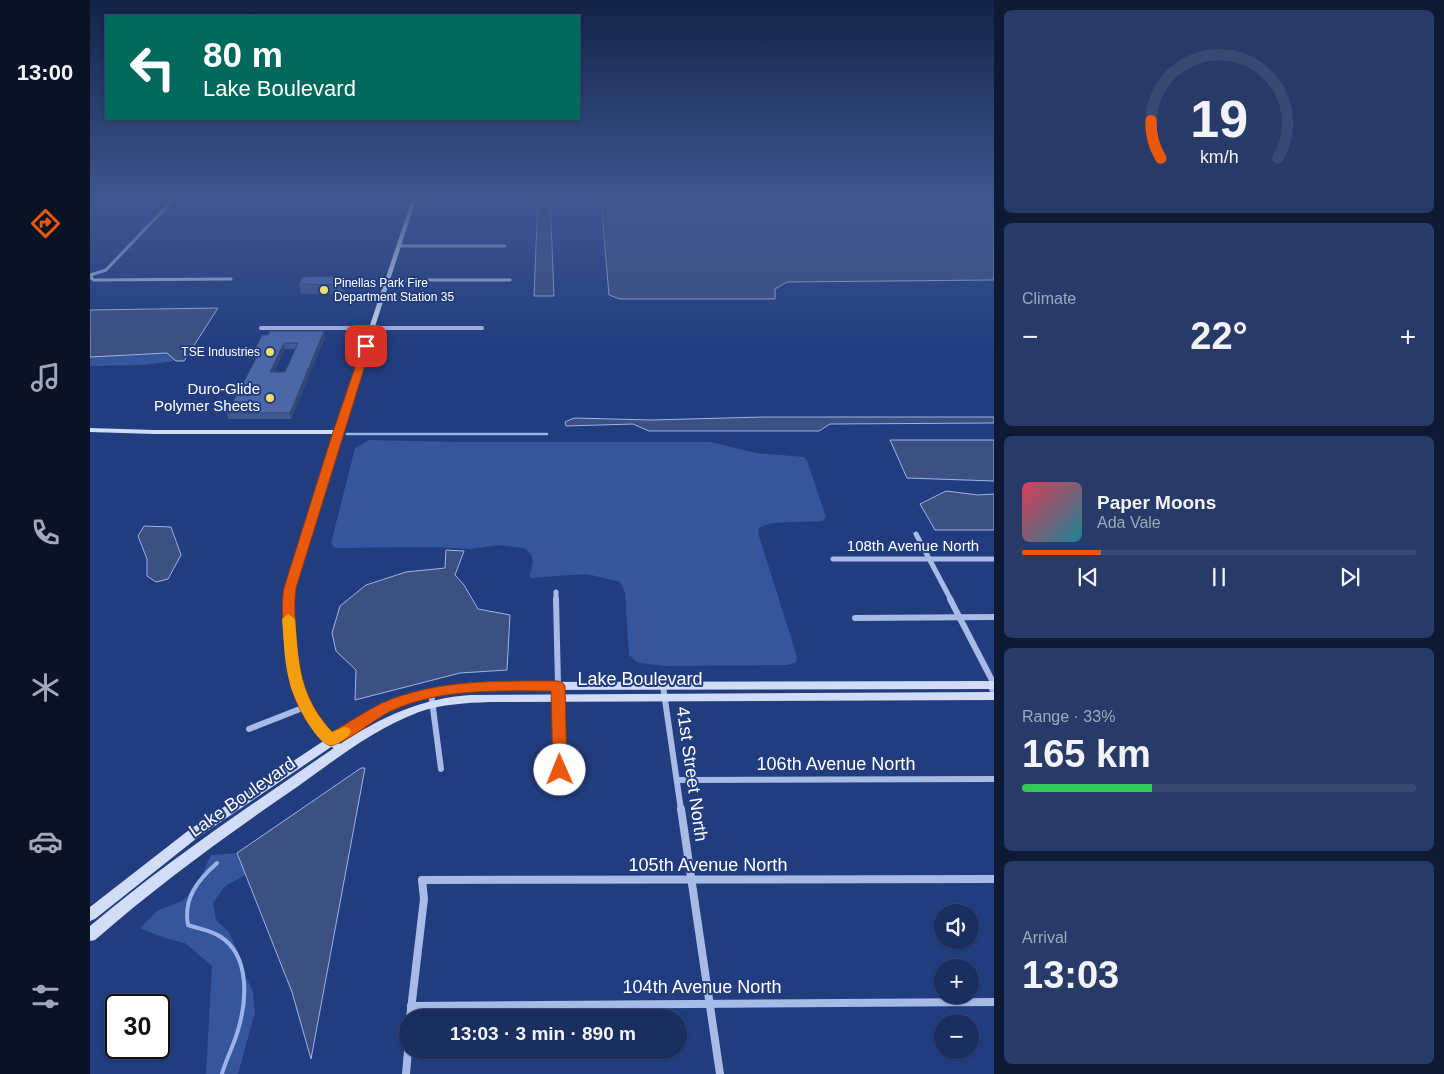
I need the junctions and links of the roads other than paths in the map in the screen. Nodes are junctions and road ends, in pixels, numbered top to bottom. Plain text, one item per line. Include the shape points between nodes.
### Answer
1 (125, 249) edge
2 (397, 249) edge
3 (91, 275) edge
4 (231, 279) dead end
5 (388, 280) junction
6 (510, 280) dead end
7 (262, 328) dead end
8 (372, 328) junction
9 (482, 328) dead end
10 (90, 430) edge
11 (338, 432) junction
12 (916, 534) dead end
13 (994, 558) edge
14 (833, 559) dead end
15 (928, 559) junction
16 (556, 592) dead end
17 (960, 617) junction
18 (994, 617) edge
19 (854, 618) dead end
20 (993, 689) edge
21 (664, 691) junction
22 (558, 692) junction
23 (432, 699) junction
24 (305, 706) junction
25 (249, 730) dead end
26 (331, 740) junction
27 (341, 750) junction
28 (441, 769) dead end
29 (560, 770) dead end
30 (994, 779) edge
31 (678, 780) junction
32 (994, 878) edge
33 (692, 880) junction
34 (90, 915) edge
35 (90, 935) edge
36 (994, 1002) edge
37 (709, 1004) junction
38 (411, 1006) junction
39 (411, 1009) edge
40 (407, 1059) edge
41 (406, 1074) edge
42 (720, 1074) edge

1 - 3 street via 106,270
2 - 5 street
3 - 4 street via 94,280
5 - 6 street
5 - 8 street
7 - 8 street
8 - 9 street
8 - 11 street
10 - 11 street
11 - 24 street via 288,602 292,664
12 - 15 street
13 - 15 street, 108th Avenue North
14 - 15 street, 108th Avenue North
15 - 17 street
16 - 22 street
17 - 18 street
17 - 19 street
17 - 20 street
20 - 21 street, Lake Boulevard
21 - 22 street, Lake Boulevard
21 - 31 street, 41st Street North
22 - 23 street, Lake Boulevard
22 - 29 street
23 - 26 street, Lake Boulevard via 387,707
23 - 27 street, Lake Boulevard via 370,730
23 - 28 street
24 - 25 street
24 - 26 street
26 - 27 street
26 - 34 street, Lake Boulevard via 193,834
27 - 35 street, Lake Boulevard via 205,843
30 - 31 street, 106th Avenue North
31 - 33 street, 41st Street North
32 - 33 street, 105th Avenue North
33 - 37 street, 41st Street North
33 - 38 street, 105th Avenue North via 422,880 424,898
36 - 37 street, 104th Avenue North
37 - 38 street, 104th Avenue North
37 - 42 street, 41st Street North
38 - 39 street
40 - 41 street

